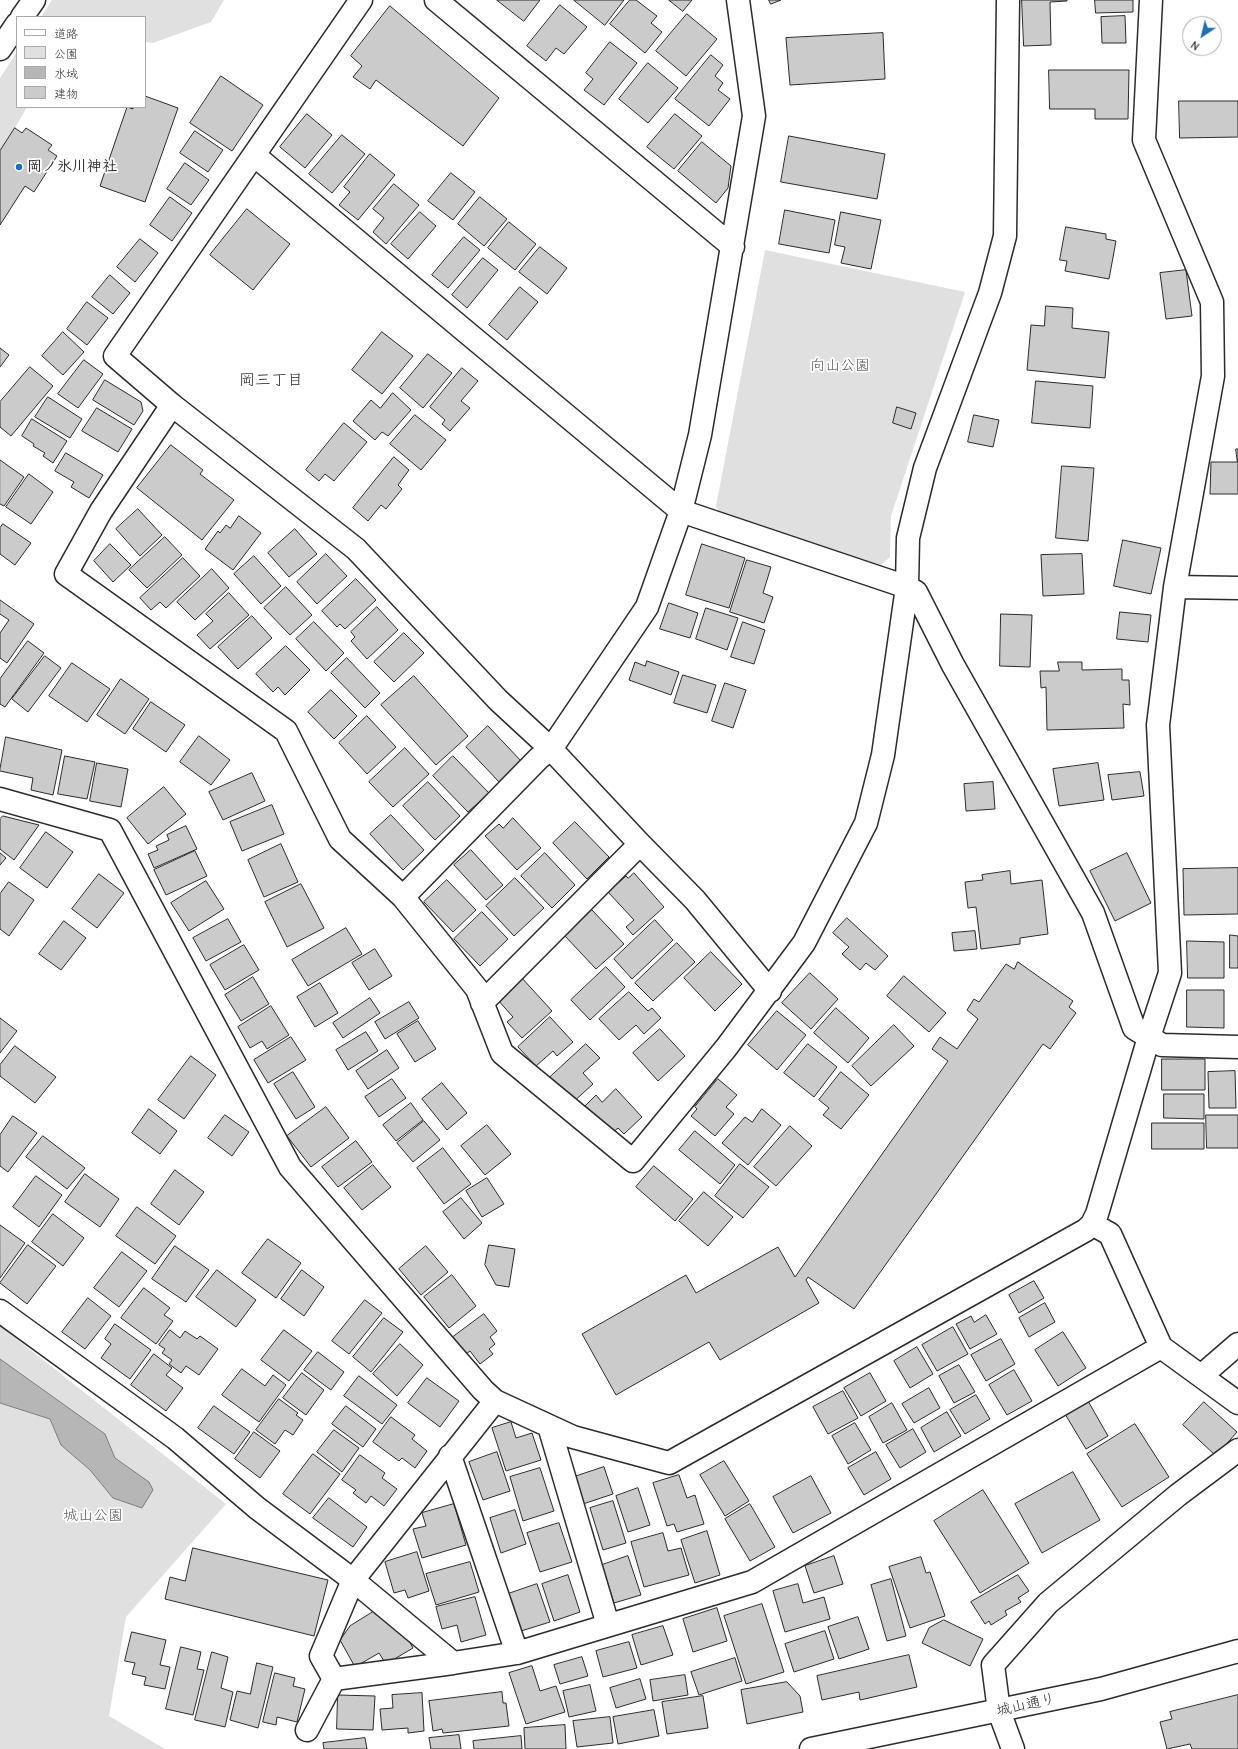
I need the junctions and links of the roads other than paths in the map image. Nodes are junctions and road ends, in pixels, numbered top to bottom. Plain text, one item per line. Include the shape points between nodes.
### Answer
1 (34, 0) edge
2 (361, 0) edge
3 (436, 0) edge
4 (738, 0) edge
5 (1008, 0) edge
6 (1151, 0) edge
7 (23, 16) edge
8 (16, 25) edge
9 (0, 49) edge
10 (254, 156) junction
11 (733, 247) junction
12 (172, 405) junction
13 (681, 511) junction
14 (907, 587) junction
15 (1175, 587) junction
16 (1238, 588) edge
17 (551, 749) junction
18 (0, 799) edge
19 (640, 844) junction
20 (403, 897) junction
21 (770, 991) junction
22 (482, 1004) junction
23 (1149, 1037) junction
24 (1238, 1047) edge
25 (1092, 1224) junction
26 (0, 1311) edge
27 (1238, 1344) edge
28 (1161, 1347) junction
29 (1201, 1376) junction
30 (495, 1401) junction
31 (1238, 1403) edge
32 (550, 1426) junction
33 (1238, 1450) edge
34 (450, 1456) junction
35 (352, 1580) junction
36 (608, 1625) junction
37 (1238, 1651) edge
38 (517, 1653) junction
39 (453, 1663) junction
40 (334, 1679) junction
41 (999, 1711) junction
42 (307, 1730) dead end
43 (811, 1749) edge
44 (1013, 1749) edge

1 - 7 street
2 - 10 street
3 - 11 street
4 - 11 street via 754,116
5 - 14 street via 1005,236 990,293 925,468 908,538
6 - 15 street via 1144,140 1212,302 1213,376
8 - 9 street
10 - 12 street via 115,356
10 - 13 street
11 - 13 street via 700,435
12 - 17 street via 356,549 498,700
12 - 20 street via 101,511 66,574 286,731 340,840
13 - 14 street
13 - 17 street via 647,607
14 - 21 street via 883,755 866,822 804,943
14 - 23 street via 916,592 953,665 1093,913 1134,1028
15 - 16 street
15 - 23 street via 1158,724 1170,973
17 - 19 street
17 - 20 street via 539,758
18 - 30 street via 110,830 290,1167
19 - 21 street via 695,900
19 - 22 street
20 - 22 street via 477,989
21 - 22 street via 633,1161 502,1053
23 - 24 street via 1162,1044
23 - 25 street
25 - 28 street via 1110,1234
25 - 32 street via 1086,1230 669,1463 573,1437
26 - 35 street via 174,1438 257,1508
27 - 29 street
28 - 29 street
28 - 36 street via 752,1582
29 - 31 street
30 - 32 street
30 - 34 street
32 - 36 street
33 - 41 street via 1178,1495 1048,1603 994,1665
34 - 35 street
34 - 38 street
35 - 39 street
35 - 40 street via 321,1656
36 - 38 street
37 - 41 street, 城山通り via 1101,1689
38 - 39 street
39 - 40 street
40 - 42 street
41 - 43 street, 城山通り
41 - 44 street

